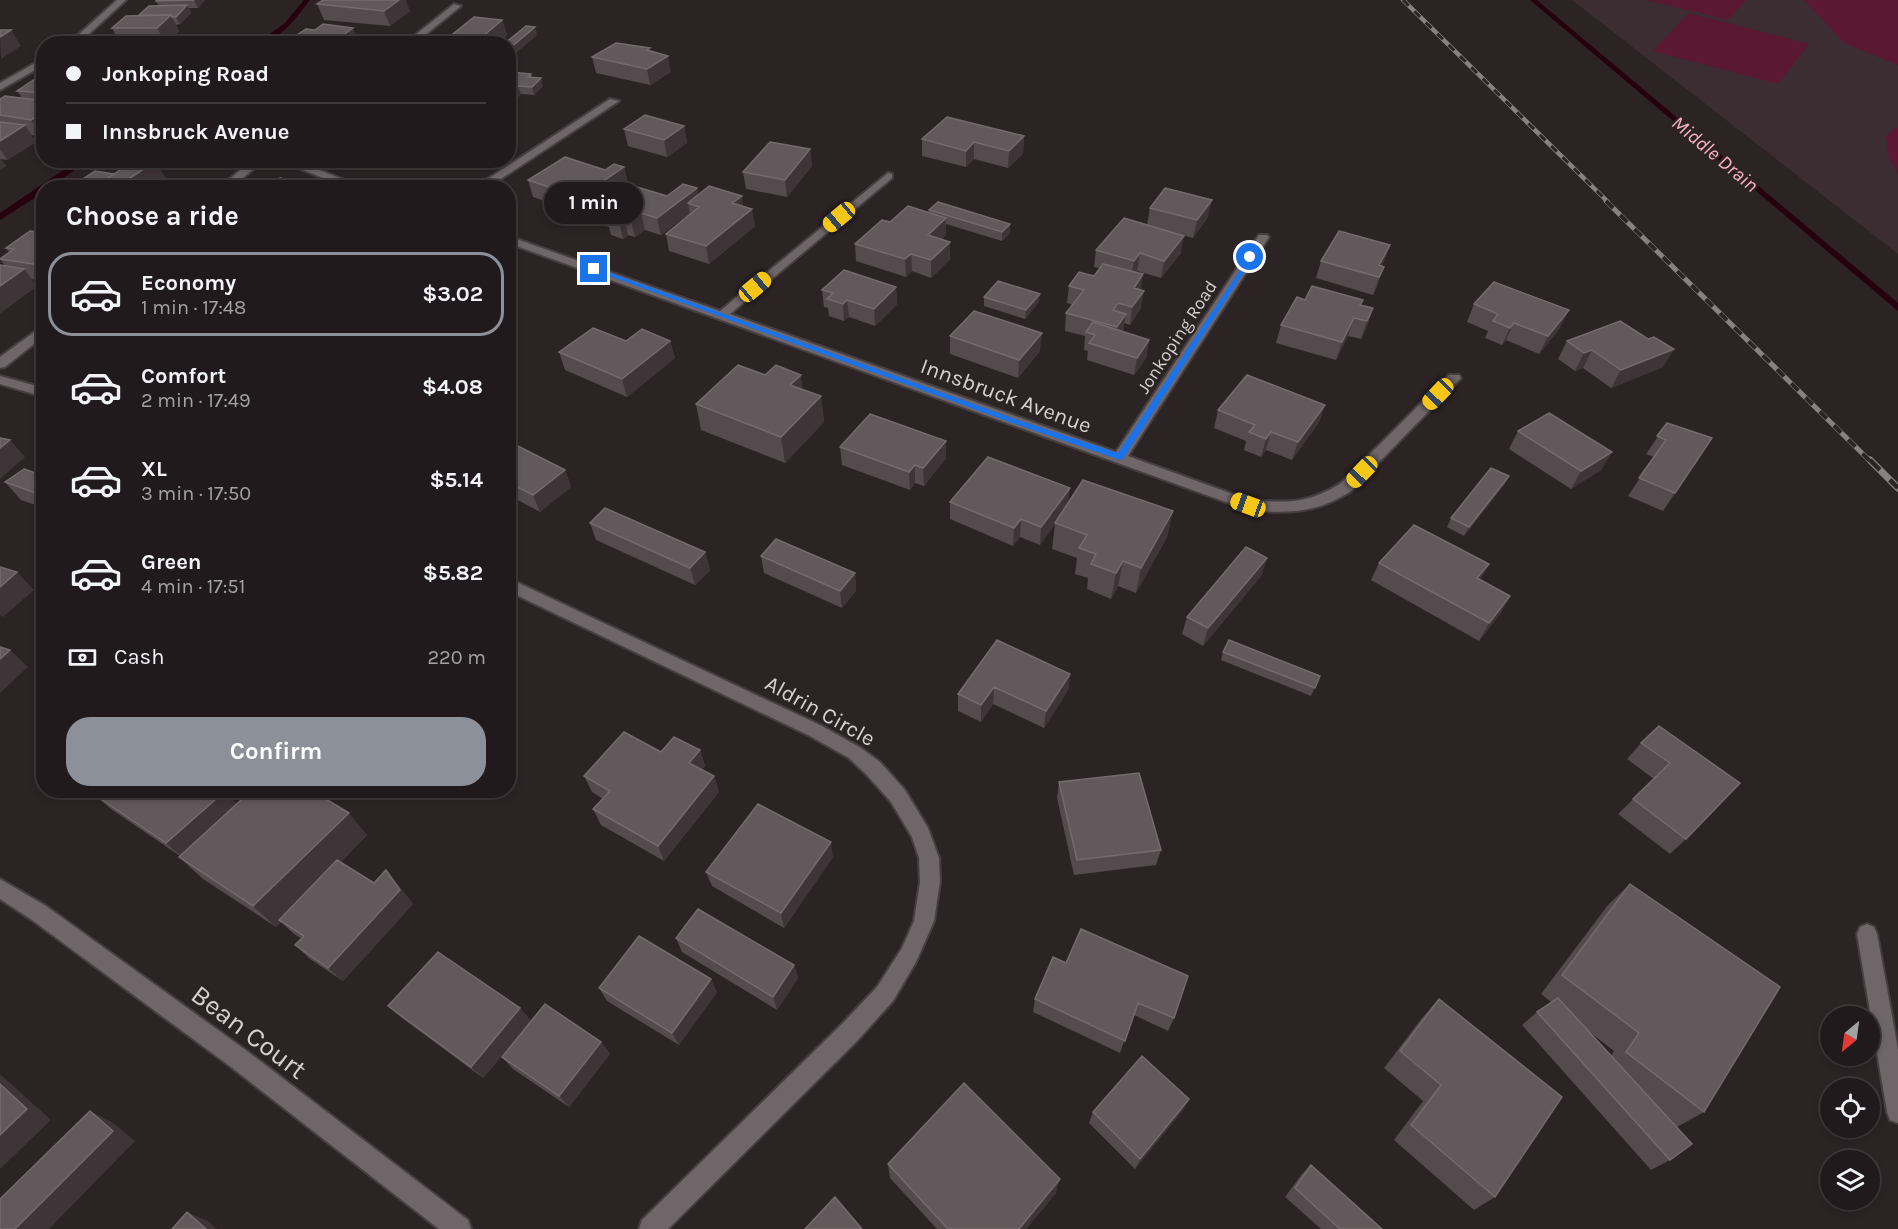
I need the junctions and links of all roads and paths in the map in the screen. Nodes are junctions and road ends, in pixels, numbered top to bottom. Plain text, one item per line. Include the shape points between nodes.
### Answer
1 (122, 0) edge
2 (457, 6) dead end
3 (81, 36) edge
4 (418, 36) edge
5 (36, 66) edge
6 (0, 87) edge
7 (614, 101) dead end
8 (516, 164) edge
9 (249, 168) edge
10 (305, 168) edge
11 (510, 168) edge
12 (888, 176) dead end
13 (234, 180) edge
14 (338, 180) edge
15 (491, 180) edge
16 (1263, 237) dead end
17 (516, 242) edge
18 (722, 315) junction
19 (36, 335) edge
20 (0, 364) edge
21 (1454, 378) dead end
22 (0, 380) edge
23 (36, 391) edge
24 (1120, 457) junction
25 (516, 588) edge
26 (0, 888) edge
27 (1867, 934) dead end
28 (1898, 1112) edge
29 (459, 1229) edge
30 (651, 1229) edge

1 - 3 street
2 - 4 street
5 - 6 street
7 - 8 street
9 - 13 street
10 - 14 street
11 - 15 street
12 - 18 street
16 - 24 street, Jonkoping Road
17 - 18 street, Innsbruck Avenue
18 - 24 street, Innsbruck Avenue
19 - 20 street
21 - 24 street, Innsbruck Avenue via 1346,488 1313,506 1248,505
22 - 23 street
25 - 30 street, Aldrin Circle via 855,753 898,796 921,834 929,858 924,921 885,994
26 - 29 street, Bean Court via 239,1059
27 - 28 street

